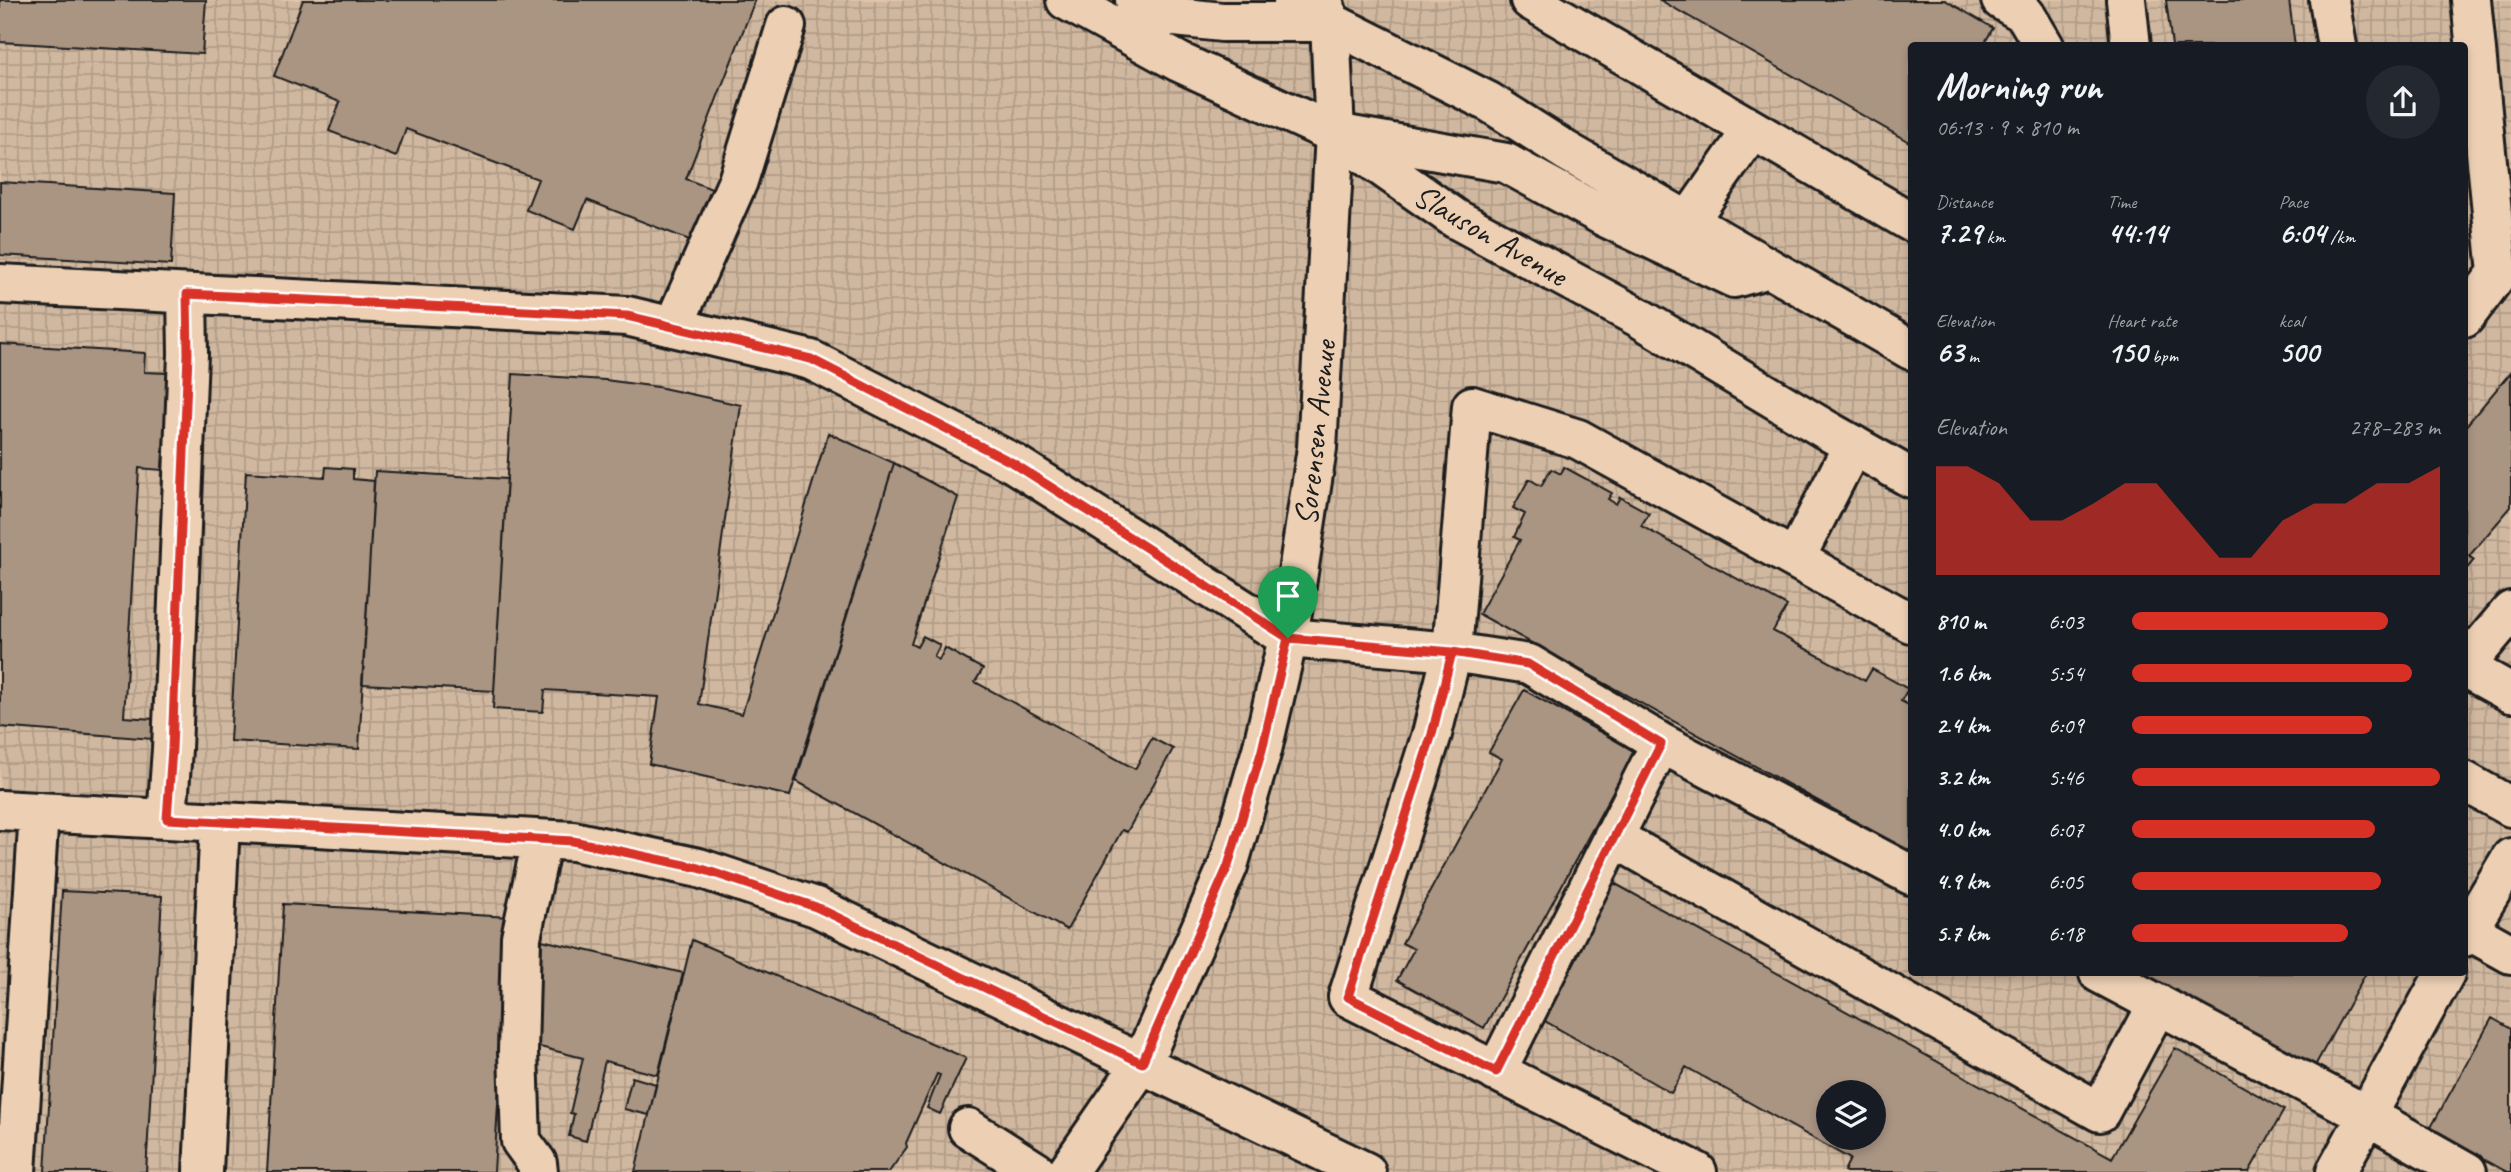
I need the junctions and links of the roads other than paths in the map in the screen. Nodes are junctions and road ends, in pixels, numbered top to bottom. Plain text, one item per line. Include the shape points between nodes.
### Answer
1 (1066, 0) edge
2 (1135, 0) edge
3 (1293, 0) edge
4 (1530, 0) edge
5 (2001, 0) edge
6 (2126, 0) edge
7 (2329, 0) edge
8 (2471, 0) edge
9 (1331, 7) edge
10 (786, 26) dead end
11 (2042, 42) edge
12 (2131, 42) edge
13 (2336, 42) edge
14 (1752, 130) junction
15 (1335, 134) junction
16 (1908, 220) edge
17 (1688, 222) junction
18 (1768, 269) junction
19 (2505, 271) edge
20 (0, 285) edge
21 (187, 294) junction
22 (2468, 313) edge
23 (673, 327) junction
24 (1908, 349) edge
25 (1853, 445) junction
26 (1908, 476) edge
27 (1794, 559) junction
28 (2511, 611) edge
29 (1908, 621) edge
30 (1288, 638) junction
31 (1452, 652) junction
32 (2468, 662) edge
33 (2468, 669) edge
34 (2511, 693) edge
35 (1661, 744) junction
36 (2468, 783) edge
37 (2511, 807) edge
38 (0, 810) edge
39 (39, 812) junction
40 (167, 819) junction
41 (220, 822) junction
42 (1613, 837) junction
43 (542, 840) junction
44 (2511, 858) edge
45 (1908, 872) edge
46 (2468, 927) edge
47 (2468, 933) edge
48 (2511, 954) edge
49 (2105, 976) edge
50 (2443, 976) edge
51 (2158, 1004) junction
52 (1142, 1063) junction
53 (1496, 1072) junction
54 (2368, 1116) junction
55 (968, 1128) dead end
56 (1305, 1159) edge
57 (16, 1172) edge
58 (203, 1172) edge
59 (538, 1172) edge
60 (1037, 1172) edge
61 (1067, 1172) edge
62 (1366, 1172) edge
63 (1697, 1172) edge
64 (2336, 1172) edge
65 (2467, 1172) edge

1 - 15 street, Slauson Avenue via 1179,62
2 - 9 street via 1166,16 1222,22
3 - 9 street
4 - 14 street
5 - 11 street via 2025,14
6 - 12 street
7 - 13 street
8 - 19 street
9 - 15 street, Sorensen Avenue
9 - 17 street
10 - 23 street via 738,181
14 - 16 street
14 - 17 street
15 - 18 street via 1506,163 1605,217 1734,278
15 - 25 street, Slauson Avenue via 1455,219 1638,317
15 - 30 street, Sorensen Avenue via 1317,448
17 - 18 street
18 - 24 street
19 - 22 street
20 - 21 street
21 - 23 street via 627,316
21 - 40 street via 188,368
23 - 30 street via 811,359 1013,463
25 - 26 street, Slauson Avenue
25 - 27 street
27 - 29 street
27 - 31 street via 1578,439 1472,406
28 - 32 street
30 - 31 street
30 - 52 street, Sorensen Avenue via 1228,866
31 - 35 street via 1528,664
31 - 53 street via 1432,734 1348,997
33 - 34 street
35 - 42 street
35 - 45 street
36 - 37 street
38 - 39 street
39 - 40 street
39 - 57 street
40 - 41 street
41 - 43 street
41 - 58 street
42 - 51 street via 2100,1112
42 - 53 street
43 - 52 street via 573,841 699,868 816,907
43 - 59 street via 521,937 518,1052 521,1141
44 - 46 street
47 - 48 street
49 - 51 street
50 - 54 street
51 - 54 street
52 - 56 street
52 - 61 street, Sorensen Avenue
53 - 63 street
54 - 64 street
54 - 65 street
55 - 60 street
56 - 62 street

